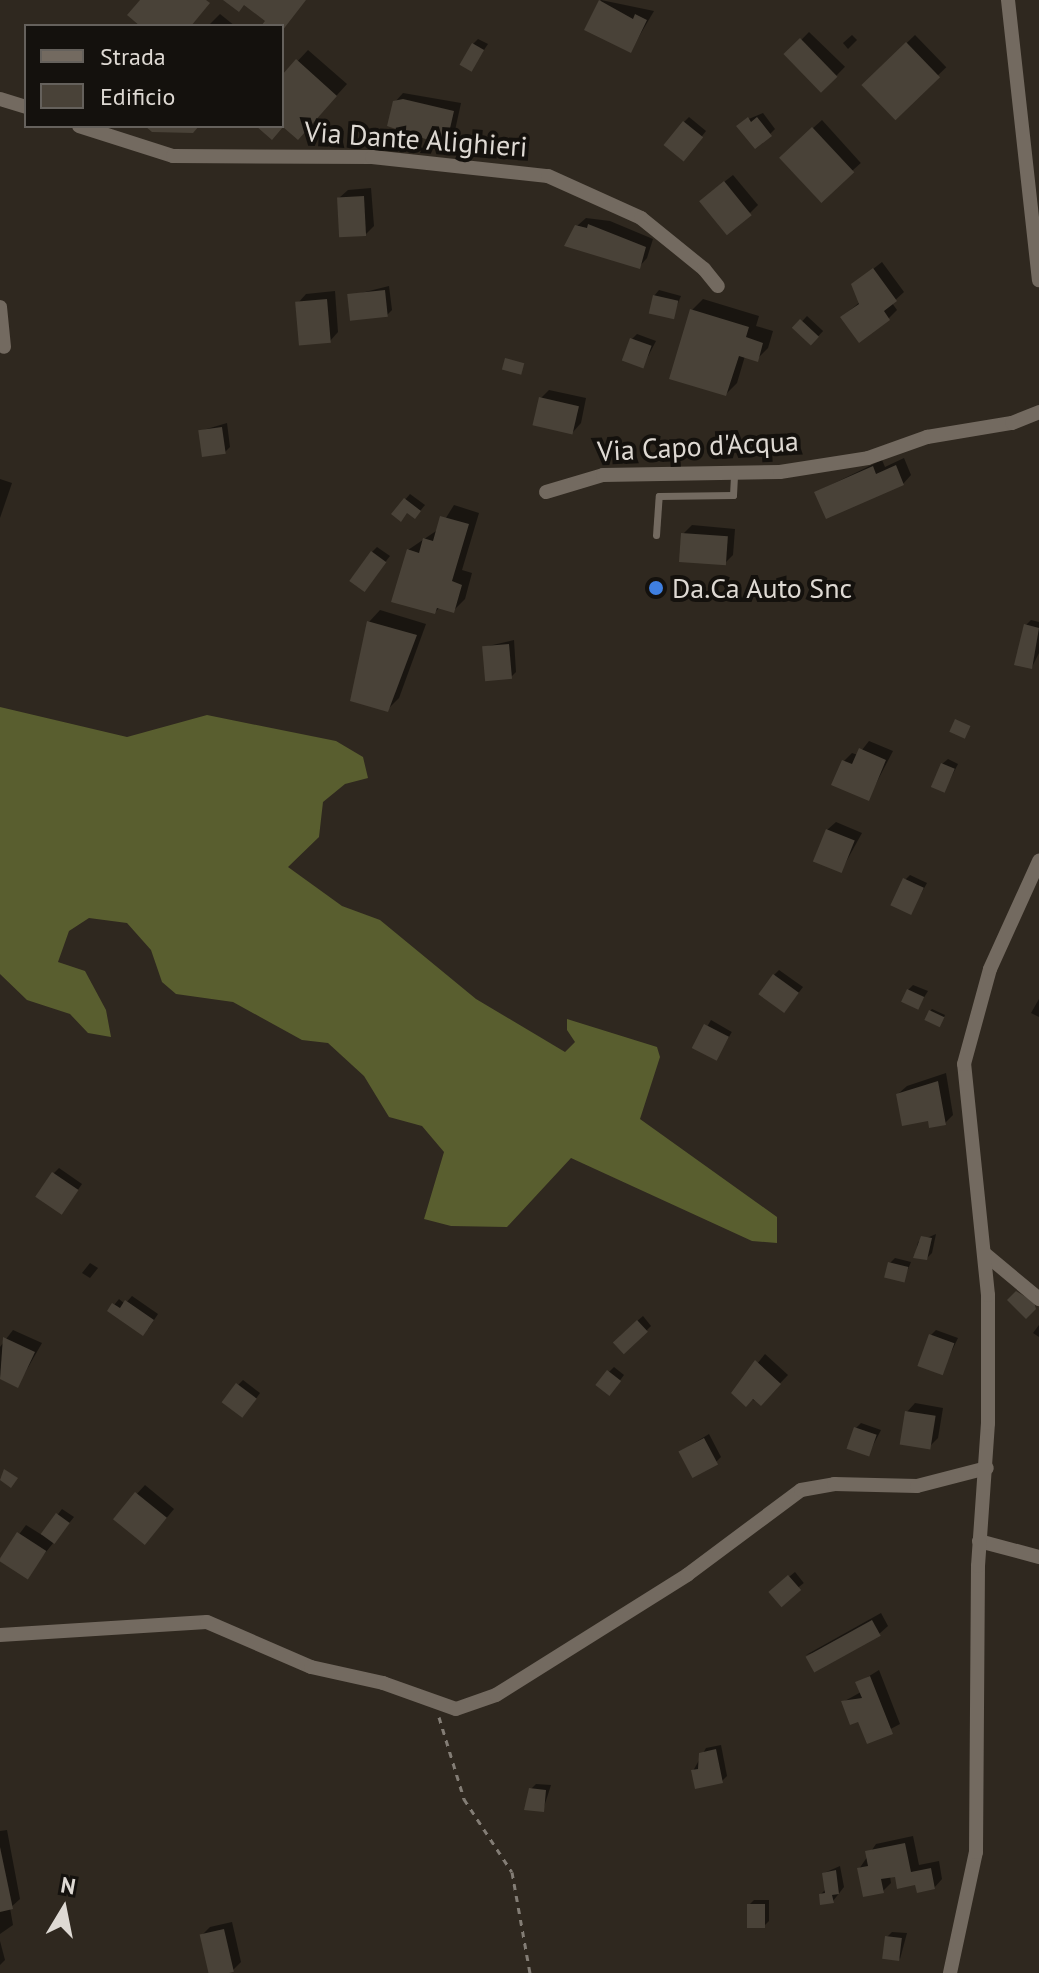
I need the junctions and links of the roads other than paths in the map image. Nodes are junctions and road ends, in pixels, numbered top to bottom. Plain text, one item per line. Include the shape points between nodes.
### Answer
1 (1008, 0) edge
2 (0, 99) edge
3 (24, 106) edge
4 (85, 128) edge
5 (1039, 280) edge
6 (718, 286) dead end
7 (0, 307) edge
8 (4, 347) dead end
9 (1039, 412) edge
10 (734, 474) junction
11 (546, 492) dead end
12 (656, 535) dead end
13 (1039, 861) edge
14 (984, 1253) junction
15 (1039, 1299) edge
16 (987, 1468) junction
17 (979, 1541) junction
18 (1039, 1557) edge
19 (0, 1635) edge
20 (950, 1973) edge

1 - 5 street
2 - 3 street
4 - 6 street, Via Dante Alighieri via 173,156 372,157 548,176 641,218
7 - 8 street
9 - 10 street, Via Capo d'Acqua via 1012,423 927,437 868,458
10 - 11 street, Via Capo d'Acqua via 616,474 578,479
10 - 12 lane via 733,495 659,496
13 - 14 street via 990,969 965,1056
14 - 15 street
14 - 16 street
16 - 17 street
16 - 19 street via 917,1486 834,1484 801,1490 713,1558 496,1695 456,1709 391,1685 311,1667 207,1622
17 - 18 street
17 - 20 street via 976,1852

